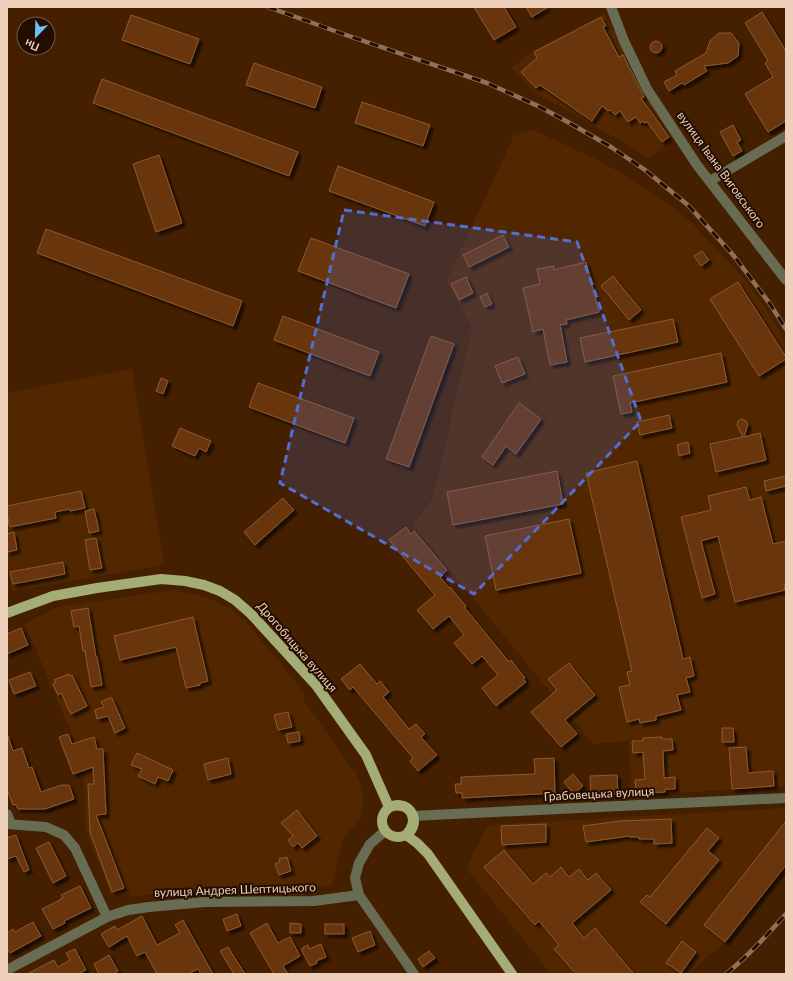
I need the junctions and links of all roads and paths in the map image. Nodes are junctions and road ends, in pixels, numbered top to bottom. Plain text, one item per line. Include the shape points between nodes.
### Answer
1 (611, 7) edge
2 (786, 136) edge
3 (710, 181) junction
4 (786, 280) edge
5 (7, 614) edge
6 (786, 798) edge
7 (389, 807) junction
8 (412, 816) junction
9 (8, 821) edge
10 (385, 831) junction
11 (406, 835) junction
12 (359, 895) junction
13 (107, 917) junction
14 (7, 970) edge
15 (414, 974) edge
16 (512, 974) edge

1 - 3 street, вулиця Івана Виговського via 624,42 647,89
2 - 3 street
3 - 4 street, вулиця Івана Виговського
5 - 7 main road, Дрогобицька вулиця via 53,596 161,579 185,581 220,591 251,614 316,685 366,755
6 - 8 street, Грабовецька вулиця
7 - 8 main road via 400,805 410,811
7 - 10 main road via 382,816
8 - 11 main road via 412,826
9 - 13 street via 46,827 64,835 75,848
10 - 11 main road via 395,837
10 - 12 street via 370,844 359,863 355,878
11 - 16 main road via 428,854
12 - 13 street, вулиця Андрея Шептицького via 314,901 205,902 128,910
12 - 15 street
13 - 14 street, вулиця Андрея Шептицького

